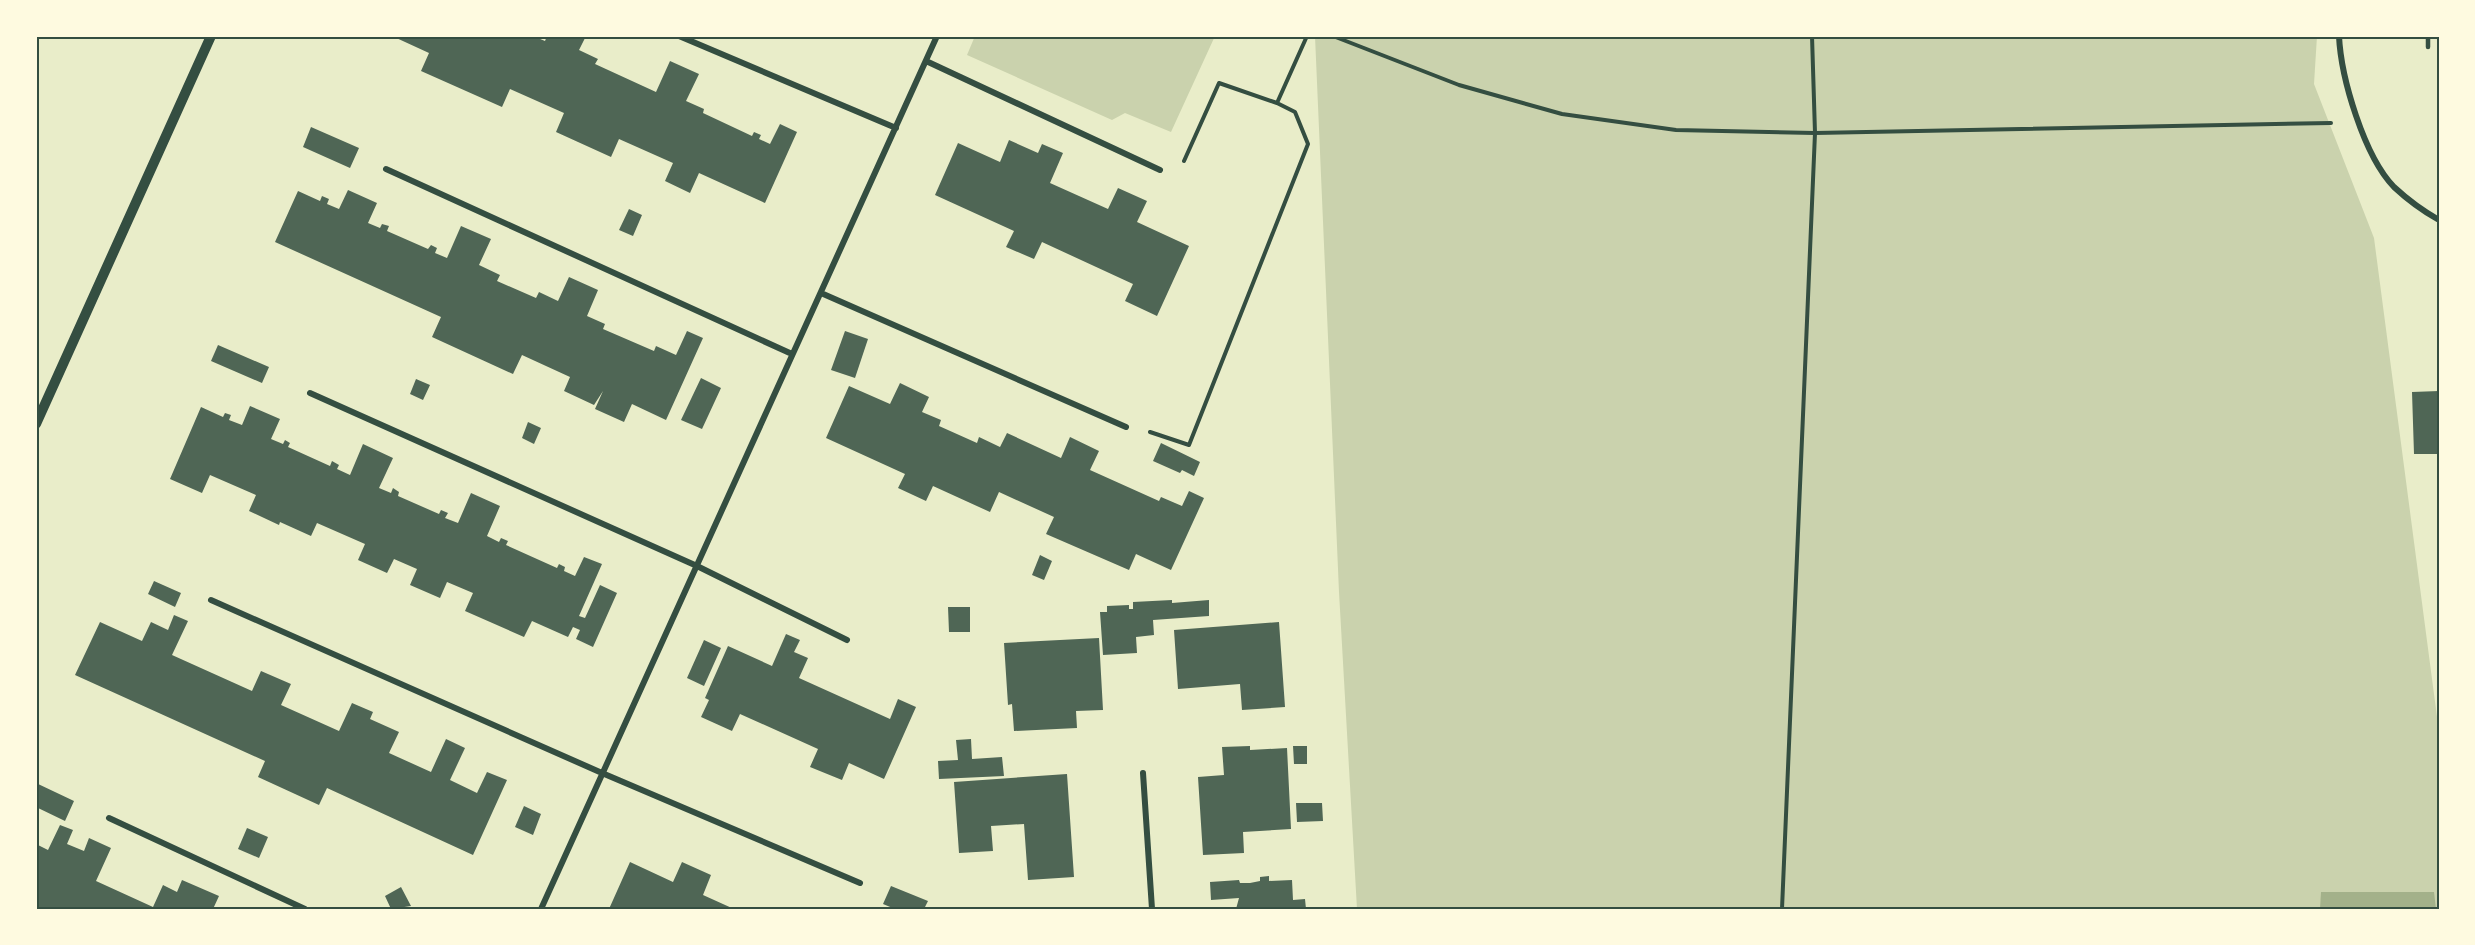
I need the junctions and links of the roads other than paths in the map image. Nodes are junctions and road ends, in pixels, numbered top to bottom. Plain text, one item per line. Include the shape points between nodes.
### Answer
1 (211, 36) edge
2 (679, 36) edge
3 (938, 36) edge
4 (2339, 36) edge
5 (2428, 36) edge
6 (2428, 47) dead end
7 (926, 61) junction
8 (896, 128) junction
9 (386, 169) dead end
10 (1160, 170) road end
11 (2439, 220) edge
12 (821, 293) junction
13 (792, 354) junction
14 (310, 393) dead end
15 (36, 424) edge
16 (1126, 427) road end
17 (697, 566) junction
18 (211, 600) dead end
19 (847, 640) dead end
20 (602, 773) junction
21 (1143, 773) dead end
22 (110, 818) dead end
23 (860, 883) dead end
24 (305, 909) edge
25 (540, 909) edge
26 (1152, 909) edge

1 - 15 street
2 - 8 street
3 - 7 street
4 - 11 street via 2340,61 2357,122 2392,185
5 - 6 lane
7 - 8 street
7 - 10 street
8 - 12 street
9 - 13 street
12 - 13 street
12 - 16 street
13 - 17 street
14 - 17 street
17 - 19 street
17 - 20 street
18 - 20 street
20 - 23 street
20 - 25 street
21 - 26 street
22 - 24 street

